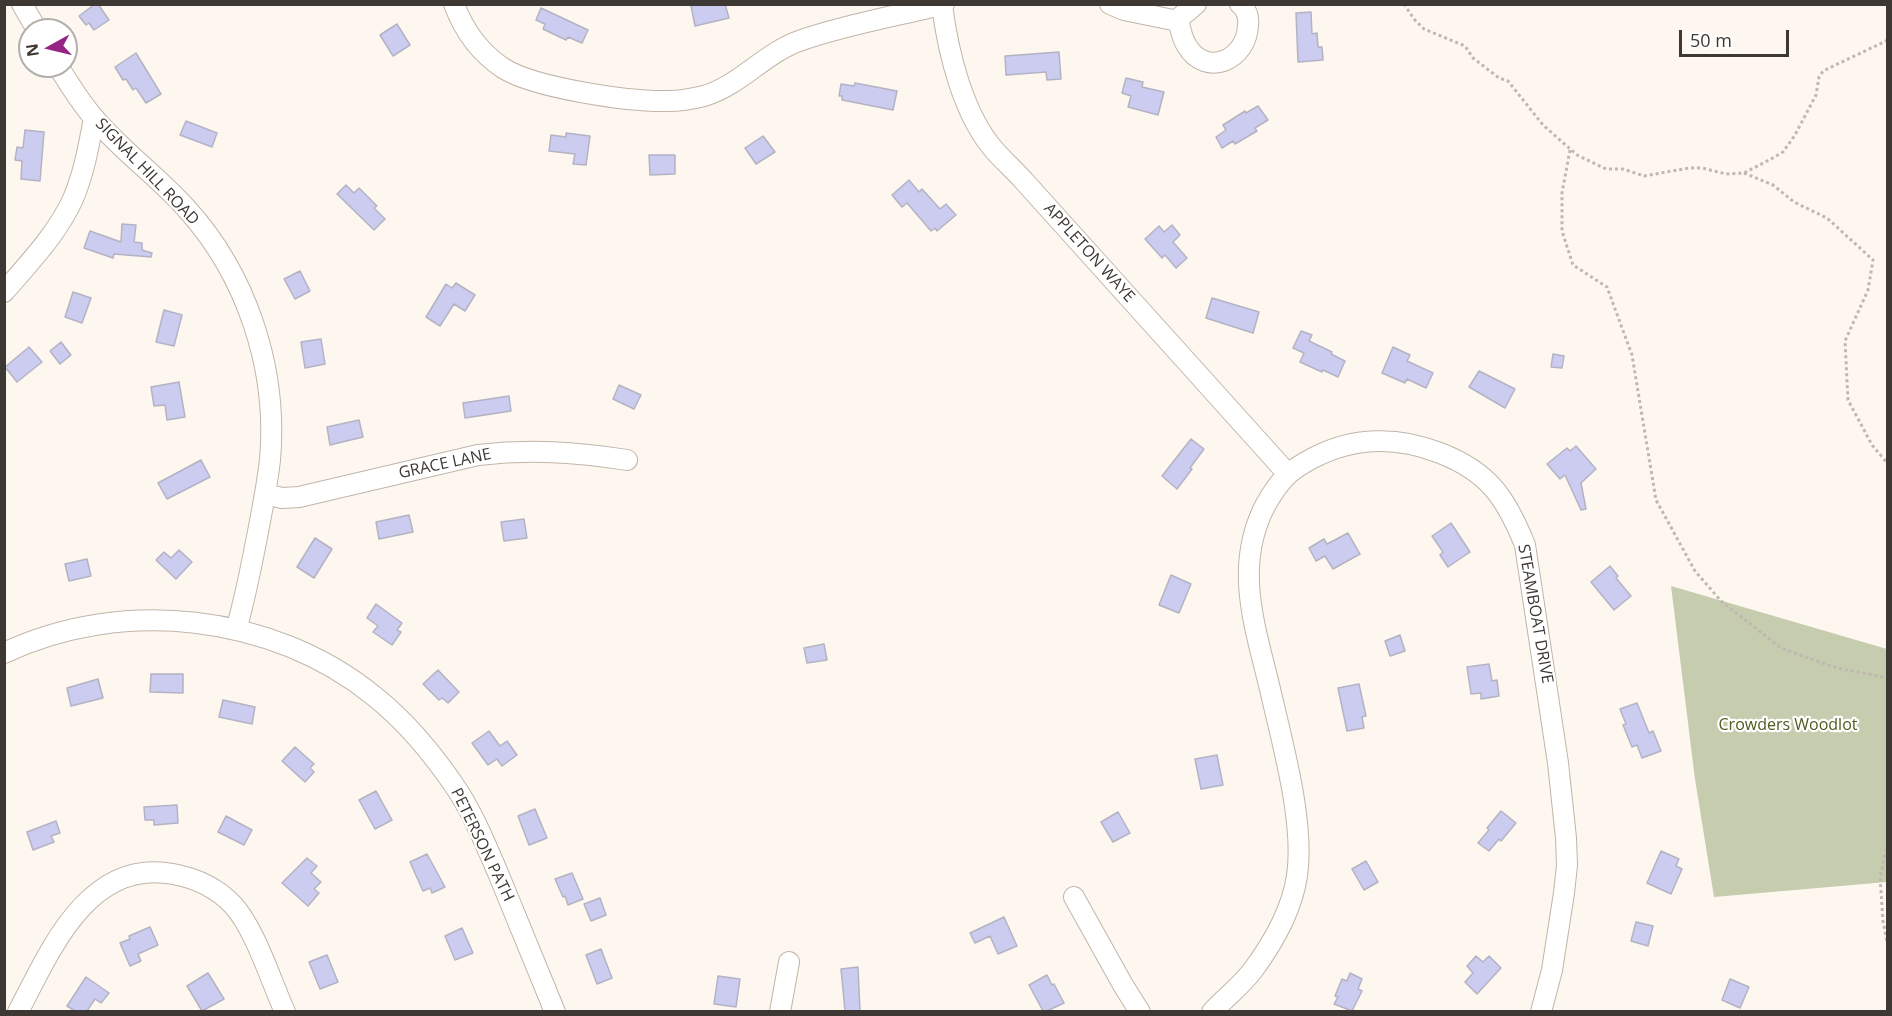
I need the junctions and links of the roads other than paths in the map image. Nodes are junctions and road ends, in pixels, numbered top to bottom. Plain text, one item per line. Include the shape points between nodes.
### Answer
1 (22, 4) edge
2 (453, 4) edge
3 (1110, 4) edge
4 (1196, 4) edge
5 (1240, 4) edge
6 (943, 5) edge
7 (30, 18) edge
8 (1178, 19) junction
9 (66, 78) edge
10 (94, 118) junction
11 (4, 292) edge
12 (627, 460) dead end
13 (1287, 473) junction
14 (265, 494) junction
15 (236, 630) junction
16 (4, 653) edge
17 (1074, 897) dead end
18 (789, 962) dead end
19 (18, 1011) edge
20 (285, 1011) edge
21 (555, 1011) edge
22 (780, 1011) edge
23 (1140, 1011) edge
24 (1212, 1011) edge
25 (1541, 1011) edge

1 - 7 street
2 - 6 street via 469,36 488,57 516,75 554,86 648,101 703,96 742,78 774,53 800,40
3 - 8 street
4 - 8 street
5 - 8 street via 1248,18 1248,35 1240,50 1225,61 1206,62 1197,58 1185,45
6 - 13 street, APPLETON WAYE via 946,36 962,88 994,150
9 - 10 street, SIGNAL HILL ROAD
10 - 11 street via 73,200 58,226
10 - 14 street, SIGNAL HILL ROAD via 186,208 239,288 255,327 267,377 271,429
12 - 14 street, GRACE LANE via 557,451 478,455 299,497
13 - 24 street, STEAMBOAT DRIVE via 1257,522 1248,560 1248,580 1251,611 1298,830 1297,876 1271,943 1252,971
13 - 25 street, STEAMBOAT DRIVE via 1324,452 1355,442 1422,446 1460,461 1493,486 1517,525 1531,574 1566,838 1564,893
14 - 15 street, SIGNAL HILL ROAD
15 - 16 street, PETERSON PATH via 183,621 142,620 55,634
15 - 21 street, PETERSON PATH via 297,649 340,672 373,694 422,742 460,793
17 - 23 street
18 - 22 street
19 - 20 street via 74,914 101,889 121,879 160,872 210,886 232,904 245,921

